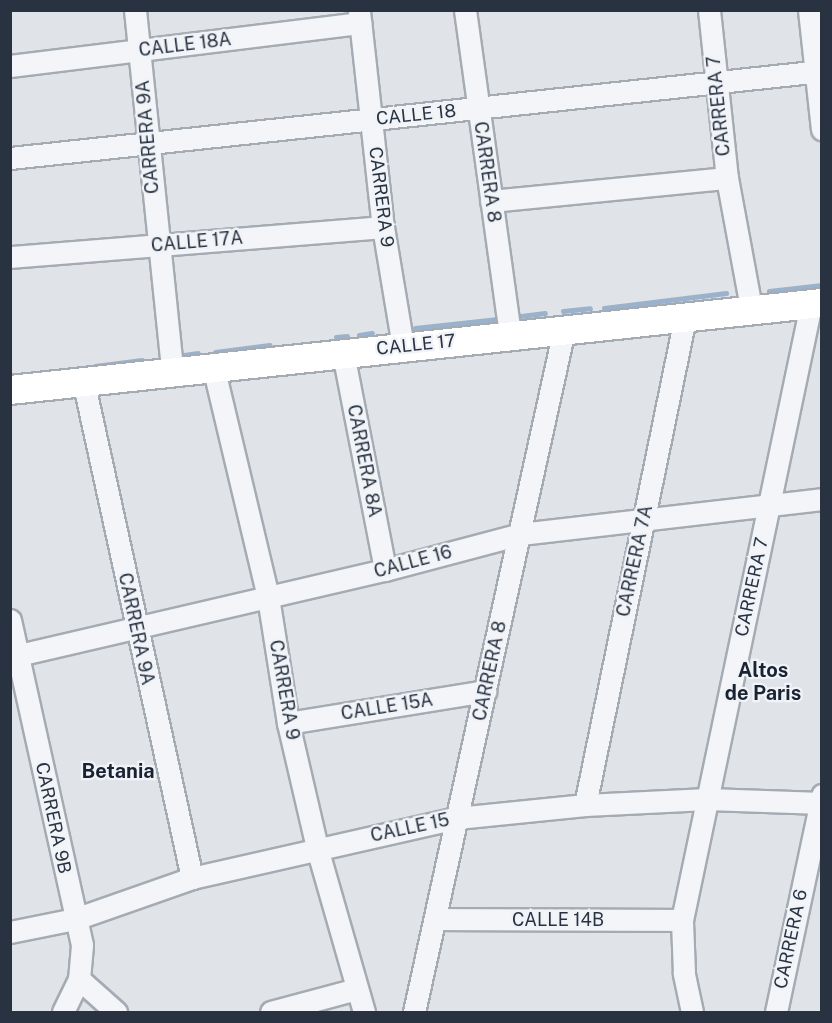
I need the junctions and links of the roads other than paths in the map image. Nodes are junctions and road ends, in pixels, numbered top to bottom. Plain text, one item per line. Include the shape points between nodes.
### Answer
1 (135, 10) edge
2 (709, 10) edge
3 (809, 10) edge
4 (467, 11) edge
5 (360, 17) edge
6 (140, 50) junction
7 (10, 66) edge
8 (819, 71) edge
9 (717, 83) junction
10 (478, 108) junction
11 (371, 119) junction
12 (822, 129) edge
13 (149, 143) junction
14 (10, 158) edge
15 (727, 178) junction
16 (491, 201) junction
17 (383, 227) junction
18 (157, 245) junction
19 (10, 257) edge
20 (816, 303) edge
21 (751, 308) junction
22 (685, 317) junction
23 (508, 323) junction
24 (564, 330) junction
25 (402, 334) junction
26 (343, 352) junction
27 (171, 362) junction
28 (213, 366) junction
29 (83, 380) junction
30 (10, 390) edge
31 (822, 499) edge
32 (769, 505) junction
33 (644, 519) junction
34 (520, 534) junction
35 (385, 570) junction
36 (268, 597) junction
37 (10, 620) edge
38 (135, 628) junction
39 (14, 656) edge
40 (485, 691) junction
41 (288, 723) junction
42 (707, 799) junction
43 (821, 800) edge
44 (585, 805) junction
45 (457, 818) junction
46 (317, 848) junction
47 (192, 878) junction
48 (75, 919) junction
49 (435, 919) junction
50 (682, 920) junction
51 (10, 932) edge
52 (79, 979) junction
53 (357, 989) junction
54 (63, 1012) edge
55 (117, 1012) edge
56 (271, 1012) edge
57 (364, 1012) edge
58 (414, 1012) edge
59 (692, 1012) edge
60 (776, 1012) edge

1 - 6 street, CARRERA 9A
2 - 9 street, CARRERA 7
3 - 8 street
4 - 10 street, CARRERA 8
5 - 6 street, CALLE 18A
5 - 11 street, CARRERA 9
6 - 7 street, CALLE 18A
6 - 13 street, CARRERA 9A
8 - 9 street, CALLE 18
8 - 12 street
9 - 10 street, CALLE 18
9 - 15 street, CARRERA 7
10 - 11 street, CALLE 18
10 - 16 street, CARRERA 8
11 - 13 street, CALLE 18
11 - 17 street, CARRERA 9
13 - 14 street, CALLE 18
13 - 18 street, CARRERA 9A
15 - 16 street
15 - 21 street, CARRERA 7
16 - 23 street, CARRERA 8
17 - 18 street, CALLE 17A
17 - 25 street, CARRERA 9
18 - 19 street, CALLE 17A
18 - 27 street, CARRERA 9A
20 - 21 main road, CALLE 17
20 - 32 street, CARRERA 7
21 - 22 main road, CALLE 17
22 - 24 main road, CALLE 17
22 - 33 street, CARRERA 7A
23 - 24 main road, CALLE 17
23 - 25 main road, CALLE 17
24 - 34 street, CARRERA 8
25 - 26 main road, CALLE 17
26 - 28 main road, CALLE 17
26 - 35 street, CARRERA 8A
27 - 28 main road, CALLE 17
27 - 29 main road, CALLE 17
28 - 36 street, CARRERA 9
29 - 30 main road, CALLE 17
29 - 38 street, CARRERA 9A
31 - 32 street, CALLE 16
32 - 33 street, CALLE 16
32 - 42 street, CARRERA 7
33 - 34 street, CALLE 16
33 - 44 street, CARRERA 7A
34 - 35 street, CALLE 16
34 - 40 street, CARRERA 8
35 - 36 street, CALLE 16
36 - 38 street, CALLE 16
36 - 41 street, CARRERA 9
37 - 39 street, CARRERA 9B
38 - 39 street, CALLE 16
38 - 47 street, CARRERA 9A
39 - 48 street, CARRERA 9B
40 - 41 street, CALLE 15A
40 - 45 street, CARRERA 8
41 - 46 street, CARRERA 9
42 - 43 street, CALLE 15
42 - 44 street, CALLE 15
42 - 50 street, CARRERA 7
43 - 60 street, CARRERA 6
44 - 45 street, CALLE 15
45 - 46 street, CALLE 15
45 - 49 street, CARRERA 8
46 - 47 street, CALLE 15
46 - 53 street, CARRERA 9
47 - 48 street, CALLE 15
48 - 51 street, CALLE 15
48 - 52 street, CARRERA 9B via 82,945
49 - 50 street, CALLE 14B
49 - 58 street, CARRERA 8
50 - 59 street, CARRERA 7 via 684,973
52 - 54 street, CARRERA 9B
52 - 55 street
53 - 56 street
53 - 57 street, CARRERA 9

